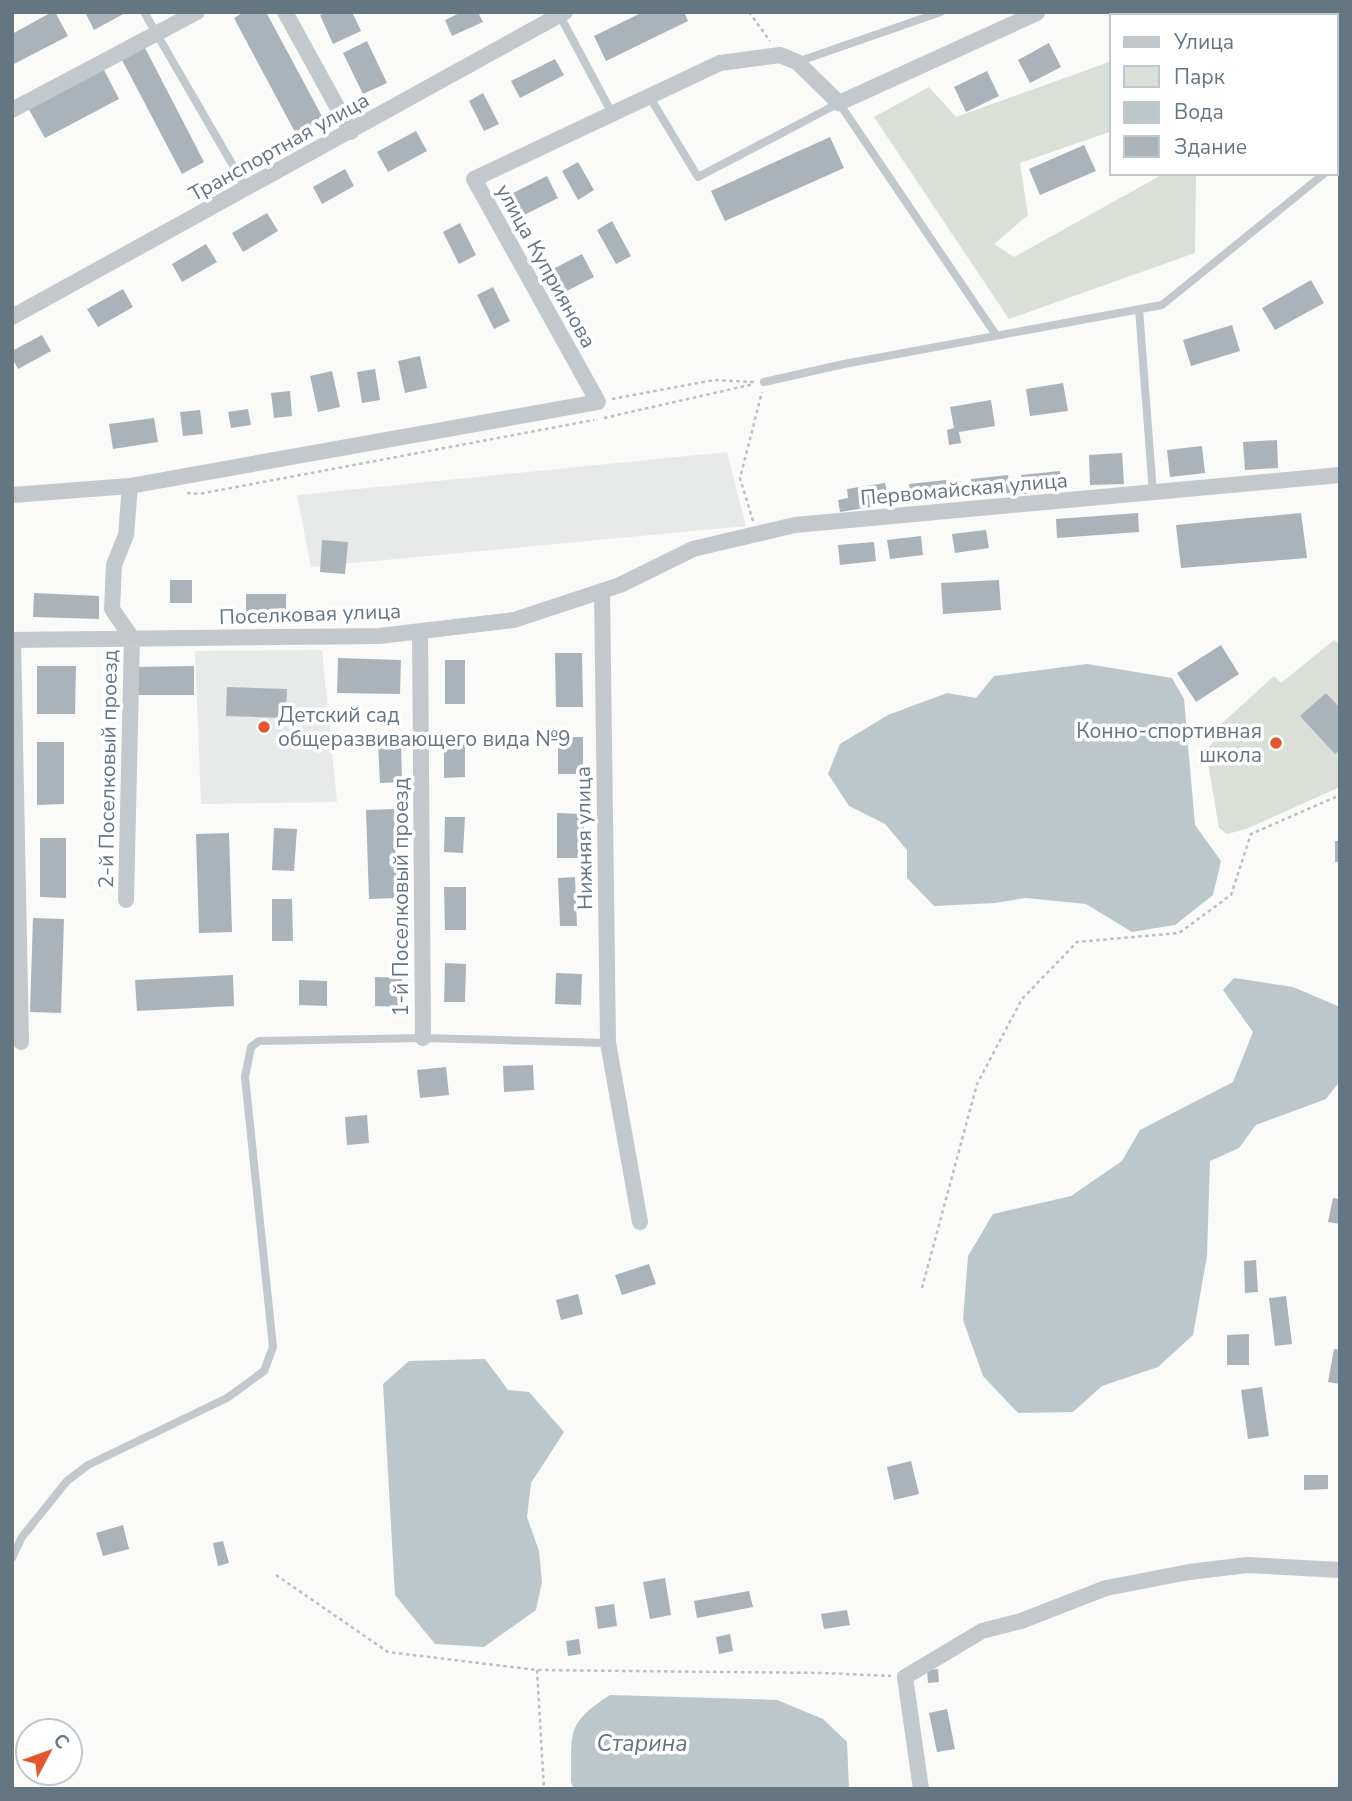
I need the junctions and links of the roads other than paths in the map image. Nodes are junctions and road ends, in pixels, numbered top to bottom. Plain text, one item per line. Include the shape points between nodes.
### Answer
1 (144, 12) edge
2 (197, 12) edge
3 (285, 12) edge
4 (941, 12) edge
5 (1037, 13) edge
6 (563, 14) edge
7 (156, 34) junction
8 (797, 62) junction
9 (649, 96) junction
10 (839, 103) junction
11 (12, 110) edge
12 (613, 115) junction
13 (351, 132) junction
14 (1323, 175) edge
15 (247, 189) junction
16 (1139, 309) junction
17 (12, 317) edge
18 (996, 335) junction
19 (764, 382) road end
20 (1340, 475) edge
21 (130, 486) junction
22 (1153, 493) junction
23 (12, 495) edge
24 (603, 591) junction
25 (420, 631) junction
26 (131, 638) junction
27 (12, 640) edge
28 (126, 900) dead end
29 (423, 1038) junction
30 (21, 1042) dead end
31 (608, 1043) junction
32 (640, 1222) dead end
33 (12, 1558) edge
34 (1340, 1570) edge
35 (921, 1789) edge

1 - 7 lane
2 - 7 street
3 - 13 street
4 - 8 lane
5 - 10 street
6 - 12 lane
6 - 13 street, Транспортная улица
7 - 11 street
7 - 15 lane
8 - 9 street, улица Куприянова via 780,55 720,63
8 - 10 street, улица Куприянова
9 - 10 lane via 698,177
9 - 12 street, улица Куприянова
10 - 18 lane
12 - 21 street, улица Куприянова via 474,179 598,402
13 - 15 street, Транспортная улица
14 - 16 lane via 1162,305
15 - 17 street, Транспортная улица
16 - 18 lane
16 - 22 lane
18 - 19 lane
20 - 22 street, Первомайская улица
21 - 23 street
21 - 26 street via 126,535 114,565 112,609
22 - 24 street, Первомайская улица via 795,526 693,549
24 - 25 street, Поселковая улица via 514,620
24 - 31 street, Нижняя улица
25 - 26 street, Поселковая улица via 379,636
25 - 29 street, 1-й Поселковый проезд
26 - 27 street, Поселковая улица
26 - 28 street, 2-й Поселковый проезд
27 - 30 street
29 - 31 lane
29 - 33 lane via 259,1041 251,1047 245,1077 273,1347 264,1371 227,1398 88,1465 67,1481 22,1537
31 - 32 street, Нижняя улица
34 - 35 street via 1247,1565 1189,1572 1106,1587 1021,1621 982,1631 905,1677

